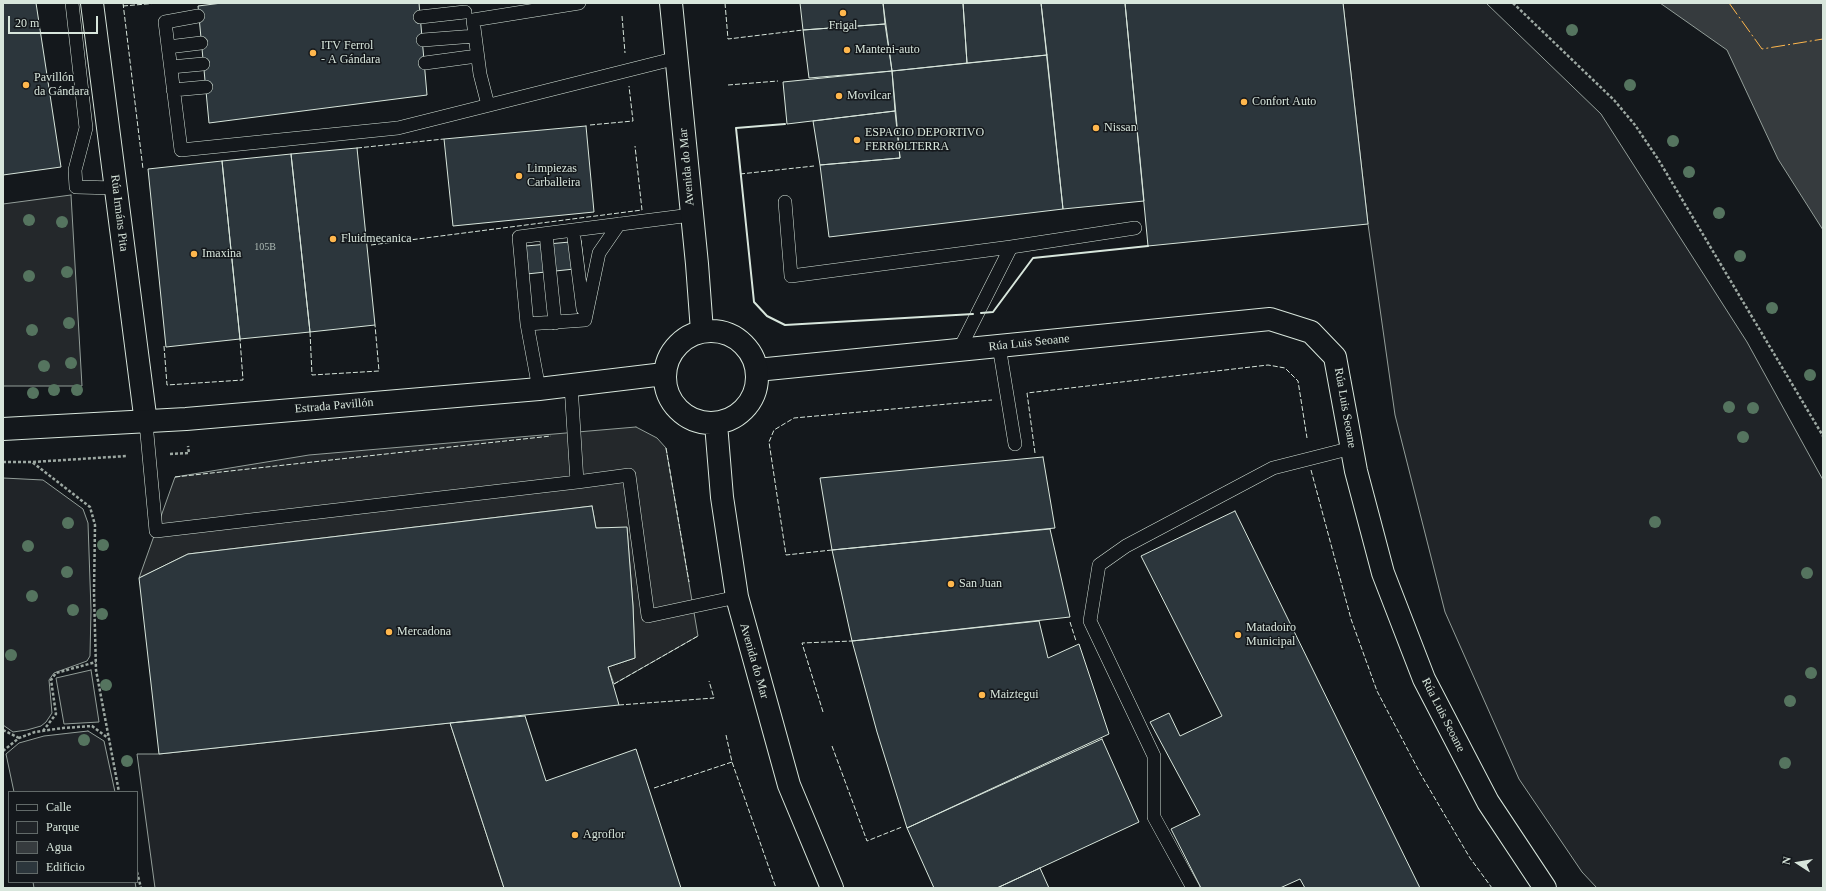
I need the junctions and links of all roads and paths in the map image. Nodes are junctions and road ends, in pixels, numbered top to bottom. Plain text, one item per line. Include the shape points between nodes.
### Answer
1 (72, 3) edge
2 (92, 3) edge
3 (579, 3) edge
4 (671, 3) edge
5 (1513, 3) edge
6 (468, 12) edge
7 (198, 16) dead end
8 (420, 18) dead end
9 (475, 36) junction
10 (423, 40) dead end
11 (201, 43) dead end
12 (168, 47) junction
13 (477, 56) junction
14 (677, 58) junction
15 (425, 63) dead end
16 (203, 64) dead end
17 (171, 67) junction
18 (206, 87) dead end
19 (173, 90) junction
20 (488, 105) junction
21 (116, 188) junction
22 (785, 202) dead end
23 (691, 215) junction
24 (619, 224) junction
25 (1135, 228) dead end
26 (573, 230) junction
27 (546, 234) junction
28 (1011, 247) junction
29 (585, 320) junction
30 (555, 323) junction
31 (527, 324) junction
32 (702, 331) junction
33 (999, 346) junction
34 (959, 350) junction
35 (757, 370) junction
36 (664, 374) junction
37 (570, 385) junction
38 (539, 389) junction
39 (146, 423) junction
40 (716, 424) junction
41 (3, 429) edge
42 (1823, 436) edge
43 (188, 441) dead end
44 (1015, 444) dead end
45 (1352, 448) junction
46 (148, 455) junction
47 (3, 462) edge
48 (32, 462) junction
49 (577, 482) junction
50 (736, 597) junction
51 (96, 662) junction
52 (3, 730) edge
53 (43, 731) junction
54 (19, 738) junction
55 (109, 738) junction
56 (3, 751) edge
57 (119, 791) edge
58 (138, 876) edge
59 (141, 888) edge
60 (832, 888) edge
61 (1193, 888) edge
62 (1545, 888) edge

1 - 21 lane via 86,128 75,170 76,186
2 - 21 street, Rúa Irmáns Pita
3 - 6 lane
4 - 14 street, Avenida do Mar
5 - 42 path via 1603,89 1635,125 1658,159
6 - 8 lane
6 - 9 lane
7 - 12 lane via 165,22
9 - 10 lane
9 - 13 lane
11 - 12 lane
12 - 17 lane
13 - 15 lane
13 - 20 lane
14 - 20 lane
14 - 23 street, Avenida do Mar
16 - 17 lane
17 - 19 lane
18 - 19 lane
19 - 20 lane via 181,150 398,128
21 - 39 street, Rúa Irmáns Pita
22 - 28 lane via 791,276
23 - 24 lane
23 - 32 street, Avenida do Mar
24 - 26 lane
24 - 29 lane via 599,253
25 - 28 lane
26 - 27 lane
26 - 29 lane
27 - 30 lane
27 - 31 lane via 519,237
28 - 34 lane
29 - 30 lane
30 - 31 lane
31 - 38 lane
32 - 35 street via 729,334 740,340 754,358
32 - 36 street via 685,338 674,349
33 - 34 street, Rúa Luis Seoane
33 - 44 lane
33 - 45 street, Rúa Luis Seoane via 1270,319 1311,332 1335,357
34 - 35 street, Rúa Luis Seoane
35 - 40 street via 756,391 746,408 731,420
36 - 37 street, Estrada Pavillón
36 - 40 street via 667,393 674,406 700,423
37 - 38 street, Estrada Pavillón
37 - 49 lane
38 - 39 street, Estrada Pavillón
39 - 41 street, Estrada Pavillón
39 - 46 lane
40 - 50 street, Avenida do Mar via 722,497
43 - 46 path via 189,453
45 - 61 lane via 1273,468 1126,546 1099,565 1090,621 1154,756 1154,817
45 - 62 street, Rúa Luis Seoane via 1383,573 1424,679 1488,802
46 - 48 path
46 - 49 lane via 156,532
47 - 48 path
48 - 51 path via 90,507 95,525
49 - 50 lane via 629,475 648,616
50 - 60 street, Avenida do Mar via 789,785
51 - 53 path via 56,674 51,680 56,714
51 - 55 path
52 - 54 path
53 - 54 path
53 - 55 path via 92,726
54 - 56 path
55 - 57 path
58 - 59 path

